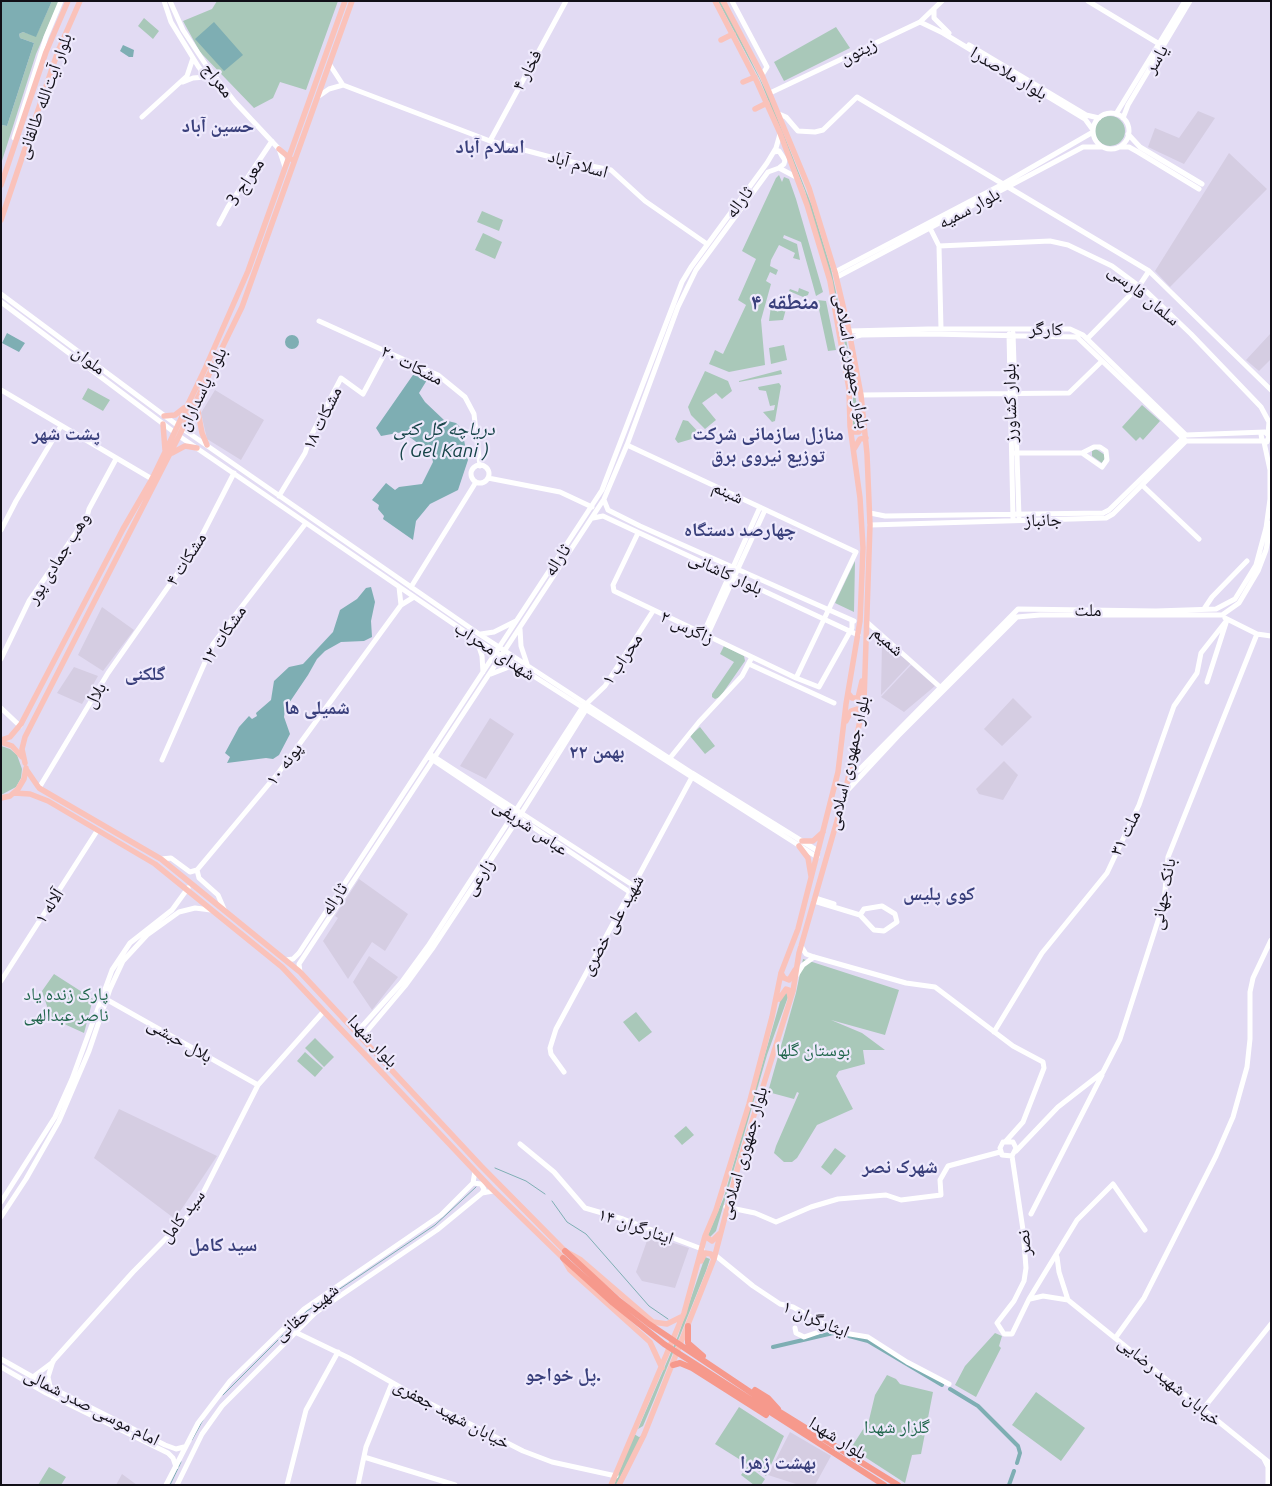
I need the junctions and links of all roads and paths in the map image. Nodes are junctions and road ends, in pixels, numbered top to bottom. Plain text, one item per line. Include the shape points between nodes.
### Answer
1 (61, 1) edge
2 (68, 1) edge
3 (80, 1) edge
4 (164, 1) edge
5 (170, 1) edge
6 (346, 1) edge
7 (352, 1) edge
8 (566, 1) edge
9 (715, 1) edge
10 (723, 1) edge
11 (732, 1) edge
12 (942, 1) edge
13 (1088, 1) edge
14 (1185, 1) edge
15 (1190, 1) edge
16 (934, 10) junction
17 (920, 22) junction
18 (944, 32) junction
19 (733, 34) junction
20 (721, 40) dead end
21 (1161, 46) junction
22 (196, 51) junction
23 (192, 56) junction
24 (330, 65) junction
25 (212, 73) junction
26 (762, 75) junction
27 (206, 77) junction
28 (755, 77) junction
29 (218, 81) junction
30 (743, 82) dead end
31 (179, 84) junction
32 (343, 86) junction
33 (770, 93) junction
34 (319, 96) junction
35 (767, 104) junction
36 (755, 109) dead end
37 (779, 114) junction
38 (1116, 114) junction
39 (142, 117) dead end
40 (1085, 117) junction
41 (1099, 118) junction
42 (1123, 118) junction
43 (1093, 131) junction
44 (780, 133) junction
45 (1128, 134) junction
46 (272, 141) junction
47 (490, 141) junction
48 (294, 146) junction
49 (1103, 147) junction
50 (1119, 147) junction
51 (12, 149) junction
52 (279, 149) junction
53 (774, 152) junction
54 (289, 158) junction
55 (295, 163) junction
56 (286, 168) junction
57 (779, 168) junction
58 (796, 177) junction
59 (2, 183) edge
60 (13, 184) junction
61 (1006, 185) junction
62 (1, 199) edge
63 (6, 204) junction
64 (1, 220) edge
65 (219, 224) dead end
66 (930, 228) junction
67 (707, 244) junction
68 (939, 246) junction
69 (1149, 271) junction
70 (839, 273) junction
71 (1139, 286) junction
72 (1, 294) edge
73 (1, 302) edge
74 (319, 320) dead end
75 (668, 327) junction
76 (1010, 328) junction
77 (941, 329) junction
78 (928, 331) junction
79 (850, 335) junction
80 (1011, 335) junction
81 (1088, 342) junction
82 (386, 351) junction
83 (1102, 361) junction
84 (1, 390) edge
85 (1271, 390) edge
86 (1013, 393) junction
87 (861, 395) junction
88 (196, 401) junction
89 (187, 405) junction
90 (164, 416) junction
91 (864, 420) junction
92 (1270, 422) edge
93 (58, 424) junction
94 (163, 424) junction
95 (180, 427) junction
96 (851, 432) junction
97 (176, 434) junction
98 (866, 438) junction
99 (1185, 438) junction
100 (1266, 439) junction
101 (207, 445) junction
102 (627, 446) junction
103 (198, 448) junction
104 (1271, 448) edge
105 (854, 451) junction
106 (1014, 453) junction
107 (1082, 453) junction
108 (167, 454) junction
109 (116, 459) junction
110 (480, 466) junction
111 (234, 474) junction
112 (488, 478) junction
113 (152, 479) junction
114 (476, 482) junction
115 (1140, 485) junction
116 (279, 496) junction
117 (604, 499) junction
118 (592, 507) junction
119 (762, 508) junction
120 (608, 510) junction
121 (870, 513) junction
122 (603, 516) junction
123 (1016, 517) junction
124 (592, 518) junction
125 (306, 523) junction
126 (1271, 523) edge
127 (870, 525) junction
128 (1, 530) edge
129 (638, 533) junction
130 (1199, 539) dead end
131 (863, 548) junction
132 (856, 552) junction
133 (1247, 561) dead end
134 (735, 569) junction
135 (732, 576) junction
136 (399, 587) junction
137 (411, 587) junction
138 (414, 597) junction
139 (401, 605) junction
140 (1204, 610) junction
141 (654, 611) junction
142 (828, 611) junction
143 (1040, 612) junction
144 (1187, 612) junction
145 (526, 613) junction
146 (1222, 615) junction
147 (519, 619) junction
148 (825, 619) junction
149 (1227, 620) junction
150 (852, 621) junction
151 (860, 622) junction
152 (868, 623) junction
153 (520, 629) junction
154 (850, 630) junction
155 (479, 634) junction
156 (1257, 634) junction
157 (705, 635) junction
158 (858, 635) junction
159 (1271, 636) edge
160 (131, 639) joint
161 (477, 640) junction
162 (498, 649) junction
163 (506, 650) junction
164 (502, 656) junction
165 (752, 657) junction
166 (1, 659) edge
167 (866, 660) junction
168 (528, 664) junction
169 (749, 664) junction
170 (522, 668) junction
171 (483, 672) junction
172 (489, 675) junction
173 (796, 678) junction
174 (1207, 682) dead end
175 (940, 687) junction
176 (848, 694) junction
177 (834, 703) dead end
178 (1, 708) edge
179 (585, 708) junction
180 (862, 712) junction
181 (18, 728) junction
182 (843, 731) junction
183 (27, 734) junction
184 (1, 741) edge
185 (428, 756) junction
186 (670, 758) junction
187 (433, 759) junction
188 (162, 760) dead end
189 (850, 760) junction
190 (25, 766) junction
191 (860, 772) junction
192 (691, 779) junction
193 (39, 788) junction
194 (14, 793) junction
195 (845, 793) junction
196 (1, 798) edge
197 (518, 813) junction
198 (97, 831) junction
199 (823, 832) junction
200 (801, 844) junction
201 (366, 848) junction
202 (577, 849) junction
203 (373, 851) junction
204 (815, 852) junction
205 (573, 855) junction
206 (161, 859) junction
207 (356, 865) junction
208 (362, 867) junction
209 (197, 870) junction
210 (812, 879) junction
211 (191, 882) junction
212 (634, 886) junction
213 (187, 890) junction
214 (631, 893) junction
215 (815, 900) junction
216 (224, 909) junction
217 (211, 910) junction
218 (860, 913) junction
219 (446, 921) junction
220 (1271, 940) edge
221 (801, 946) junction
222 (814, 957) junction
223 (293, 959) junction
224 (286, 960) junction
225 (299, 964) junction
226 (796, 967) junction
227 (300, 972) junction
228 (781, 973) junction
229 (796, 976) junction
230 (1, 981) edge
231 (104, 998) junction
232 (790, 1001) junction
233 (324, 1011) junction
234 (772, 1017) junction
235 (357, 1032) junction
236 (994, 1032) junction
237 (362, 1037) junction
238 (564, 1072) dead end
239 (1103, 1072) junction
240 (258, 1085) junction
241 (40, 1141) junction
242 (1006, 1141) junction
243 (520, 1144) dead end
244 (46, 1145) junction
245 (1016, 1151) junction
246 (1000, 1152) junction
247 (1012, 1156) junction
248 (475, 1170) junction
249 (474, 1183) junction
250 (493, 1191) junction
251 (482, 1193) junction
252 (1, 1202) edge
253 (726, 1207) junction
254 (1031, 1214) dead end
255 (1, 1217) edge
256 (722, 1225) junction
257 (1145, 1230) dead end
258 (705, 1236) junction
259 (702, 1248) junction
260 (566, 1250) junction
261 (1057, 1256) junction
262 (379, 1257) junction
263 (715, 1257) junction
264 (563, 1258) junction
265 (385, 1265) junction
266 (698, 1267) junction
267 (1029, 1299) junction
268 (1068, 1300) junction
269 (682, 1316) junction
270 (659, 1324) junction
271 (1271, 1324) edge
272 (688, 1326) junction
273 (795, 1328) dead end
274 (830, 1328) junction
275 (295, 1332) junction
276 (1116, 1337) junction
277 (650, 1342) junction
278 (338, 1352) junction
279 (701, 1354) junction
280 (1, 1359) edge
281 (54, 1361) junction
282 (673, 1365) junction
283 (1, 1367) edge
284 (662, 1368) junction
285 (692, 1368) junction
286 (33, 1377) junction
287 (392, 1383) junction
288 (949, 1384) dead end
289 (50, 1386) junction
290 (46, 1393) junction
291 (1203, 1409) junction
292 (653, 1414) junction
293 (778, 1414) junction
294 (636, 1425) junction
295 (170, 1447) junction
296 (185, 1447) junction
297 (168, 1453) junction
298 (364, 1457) junction
299 (1264, 1458) junction
300 (1271, 1460) edge
301 (1271, 1464) edge
302 (176, 1467) junction
303 (616, 1476) junction
304 (1269, 1484) edge
305 (166, 1485) edge
306 (177, 1485) edge
307 (287, 1485) edge
308 (358, 1485) edge
309 (454, 1485) edge
310 (612, 1485) edge
311 (619, 1485) edge
312 (884, 1485) edge
313 (898, 1485) edge

1 - 51 street via 22,108
2 - 51 main road, بلوار آیت‌الله طالقانی via 46,52
3 - 60 main road, بلوار آیت‌الله طالقانی via 58,51
4 - 23 street, معراج
5 - 22 street, معراج
6 - 48 main road, بلوار پاسداران
7 - 24 main road, بلوار پاسداران
8 - 47 street, فخار ۴
9 - 19 main road, بلوار جمهوری اسلامی
10 - 26 main road, بلوار جمهوری اسلامی
11 - 26 street via 767,67
12 - 16 street, زیتون
13 - 21 street
14 - 21 street, یاسر
15 - 21 street, یاسر
16 - 17 street, زیتون
16 - 18 street, بلوار ملاصدرا via 934,18
17 - 18 street, بلوار ملاصدرا
17 - 33 street, زیتون
18 - 40 street, بلوار ملاصدرا
19 - 20 main road
19 - 28 main road, بلوار جمهوری اسلامی
21 - 38 street, یاسر
21 - 42 street, یاسر
22 - 23 street
22 - 25 street, معراج
23 - 27 street, معراج
23 - 31 street via 188,74
24 - 32 street
24 - 34 main road, بلوار پاسداران
25 - 27 street
25 - 29 street, معراج
26 - 33 main road, بلوار جمهوری اسلامی
27 - 29 street
27 - 31 street
28 - 30 main road
28 - 35 main road, بلوار جمهوری اسلامی
29 - 46 street, معراج
31 - 39 street
32 - 34 street via 328,89
32 - 47 street, اسلام آباد
33 - 37 main road, بلوار جمهوری اسلامی
34 - 55 main road, بلوار پاسداران
35 - 36 main road
35 - 44 main road, بلوار جمهوری اسلامی
37 - 61 street, سلمان فارسی via 798,131 815,132 823,130 858,97
37 - 70 main road, بلوار جمهوری اسلامی
38 - 41 street via 1104,114
38 - 42 street
40 - 41 street, بلوار ملاصدرا
40 - 43 street, بلوار ملاصدرا
41 - 43 street
42 - 45 street via 1129,128
43 - 49 street via 1096,141
43 - 61 street, بلوار سمیه
44 - 53 street, ثاراله
44 - 58 main road, بلوار جمهوری اسلامی
45 - 50 street
45 - 50 street via 1140,147 1200,186 1129,147
46 - 52 street, معراج
46 - 65 street, معراج 3
47 - 67 street, اسلام آباد via 611,170 645,201
48 - 52 street via 287,151
48 - 54 main road, بلوار پاسداران
49 - 50 street
49 - 61 street, بلوار سمیه via 1083,147
51 - 59 main road, بلوار آیت‌الله طالقانی
52 - 54 main road
52 - 56 street
53 - 57 street via 780,151 785,160
53 - 67 street, ثاراله
54 - 55 main road
54 - 56 main road, بلوار پاسداران
55 - 88 main road, بلوار پاسداران via 242,308
56 - 89 main road, بلوار پاسداران via 248,271
57 - 58 street
57 - 75 street, ثاراله via 768,172 710,250
58 - 96 main road, بلوار جمهوری اسلامی via 830,281 849,389
59 - 60 main road
60 - 63 main road, بلوار آیت‌الله طالقانی
61 - 66 street, بلوار سمیه
61 - 69 street, سلمان فارسی
61 - 70 street, بلوار سمیه
62 - 63 main road
63 - 64 main road, بلوار آیت‌الله طالقانی
66 - 68 street
66 - 70 street, بلوار سمیه
67 - 75 street, ثاراله via 682,282
68 - 71 street, سلمان فارسی via 1050,241 1068,245 1112,266
68 - 77 street
69 - 71 street
69 - 85 street, سلمان فارسی
70 - 79 main road, بلوار جمهوری اسلامی
71 - 81 street
71 - 92 street, سلمان فارسی via 1209,352 1261,407
72 - 90 street, ملوان
73 - 94 street, ملوان
74 - 82 street, مشکات ۲۰
75 - 102 street, ثاراله
75 - 118 street, ثاراله via 602,490
76 - 77 street, کارگر
76 - 80 street, بلوار کشاورز
76 - 81 street, کارگر via 1070,329
77 - 78 street, کارگر
78 - 79 street, کارگر
78 - 80 street, کارگر
79 - 87 main road, بلوار جمهوری اسلامی
80 - 81 street, کارگر via 1077,337
80 - 86 street, بلوار کشاورز
81 - 83 street, کارگر
81 - 99 street, کارگر
82 - 110 street, مشکات ۲۰ via 438,375 465,396 474,414
82 - 116 street, مشکات ۱۸ via 363,394 341,378 305,453
83 - 86 street via 1069,394
83 - 99 street, کارگر
84 - 93 street
86 - 87 street
86 - 106 street, بلوار کشاورز
87 - 91 main road, بلوار جمهوری اسلامی
88 - 95 main road, بلوار پاسداران
88 - 101 main road
89 - 90 main road via 175,415
89 - 95 main road, بلوار پاسداران
90 - 95 street, ملوان
91 - 96 main road via 863,429
91 - 98 main road, بلوار جمهوری اسلامی
92 - 100 street, سلمان فارسی
93 - 109 street
93 - 128 street
94 - 97 street, ملوان
94 - 108 main road
95 - 97 main road, بلوار پاسداران
95 - 101 street, شهدای محراب
96 - 105 main road, بلوار جمهوری اسلامی
97 - 103 street, شهدای محراب
97 - 108 main road, بلوار پاسداران
98 - 105 main road via 856,443
98 - 121 main road, بلوار جمهوری اسلامی
99 - 100 street
99 - 100 street via 1264,432
99 - 115 street, جانباز
100 - 104 street
100 - 140 street, ملت via 1270,498 1262,548 1235,599 1219,609
101 - 116 street, شهدای محراب
102 - 117 street, ثاراله
102 - 119 street, شبنم
103 - 108 main road via 185,446
103 - 111 street, شهدای محراب
105 - 131 main road, بلوار جمهوری اسلامی
106 - 107 street
106 - 123 street, بلوار کشاورز
107 - 107 street via 1102,467 1107,460 1106,451 1100,447 1086,449
108 - 113 main road, بلوار پاسداران
108 - 183 main road, بلوار پاسداران
109 - 113 street
109 - 166 street, وهب جمادی پور via 88,509 87,517 29,601
110 - 112 street via 487,470
110 - 114 street via 472,472
111 - 125 street, شهدای محراب
111 - 160 street, مشکات ۴ via 196,547
112 - 114 street
112 - 118 street via 560,492
113 - 181 main road, بلوار پاسداران
114 - 137 street
115 - 123 street, جانباز via 1113,514
115 - 130 street
116 - 137 street, شهدای محراب
117 - 120 street
117 - 124 street, ثاراله
118 - 145 street, ثاراله
119 - 132 street, شبنم
119 - 134 street
120 - 122 street
120 - 134 street, بلوار کاشانی
121 - 123 street, جانباز via 885,516
121 - 127 main road, بلوار جمهوری اسلامی
122 - 124 street
122 - 129 street, بلوار کاشانی
123 - 127 street, جانباز
124 - 145 street, ثاراله
125 - 136 street, شهدای محراب
125 - 188 street, مشکات ۱۲ via 213,644
126 - 146 street via 1258,571 1239,603
127 - 152 main road, بلوار جمهوری اسلامی
129 - 135 street, بلوار کاشانی
129 - 141 street, زاگرس ۲ via 612,589
131 - 132 main road
131 - 151 main road, بلوار جمهوری اسلامی
132 - 142 street
133 - 140 street
134 - 135 street
134 - 142 street, بلوار کاشانی
135 - 148 street, بلوار کاشانی
135 - 157 street
136 - 138 street, شهدای محراب
136 - 139 street
137 - 155 street, شهدای محراب
138 - 139 street
138 - 161 street, شهدای محراب
139 - 209 street, پونه ۱۰ via 279,772
140 - 144 street, ملت
141 - 157 street, زاگرس ۲
141 - 179 street, محراب ۱ via 605,686
142 - 148 street
142 - 150 street, بلوار کاشانی
143 - 144 street, ملت
143 - 175 street, ملت via 1018,609 1013,612
143 - 191 street, ملت via 1017,617 1008,624
144 - 146 street, ملت
145 - 147 street, ثاراله
145 - 153 street, ثاراله
146 - 149 street
147 - 155 street via 494,632
147 - 162 street, ثاراله
148 - 154 street, بلوار کاشانی
148 - 173 street
149 - 156 street
149 - 174 street
149 - 236 street, ملت ۳۱ via 1201,653 1198,672 1174,706 1139,806 1107,873 1042,952
150 - 151 street, بلوار کاشانی
150 - 154 street
151 - 158 main road, بلوار جمهوری اسلامی
152 - 167 main road, بلوار جمهوری اسلامی
152 - 175 street, شمیم
153 - 163 street, ثاراله
153 - 168 street via 521,645
154 - 158 street, بلوار کاشانی
154 - 173 street, زاگرس ۲ via 819,687
155 - 162 street, شهدای محراب
156 - 159 street
156 - 239 street, بانک جهانی via 1168,857 1164,902 1155,935 1120,1039
157 - 165 street, زاگرس ۲
158 - 176 main road, بلوار جمهوری اسلامی
160 - 193 street, بلال
161 - 162 street, شهدای محراب
161 - 171 street
162 - 163 street, شهدای محراب
162 - 164 street, شهدای محراب
162 - 171 street, ثاراله
163 - 164 street, ثاراله
163 - 168 street, شهدای محراب
164 - 170 street, شهدای محراب
164 - 172 street, ثاراله
165 - 169 street
165 - 173 street, زاگرس ۲
167 - 176 main road via 860,696 855,700
167 - 180 main road, بلوار جمهوری اسلامی
168 - 179 street, شهدای محراب
169 - 177 street
169 - 186 street
170 - 172 street via 504,668
170 - 179 street, شهدای محراب
171 - 172 street
171 - 185 street, ثاراله
172 - 187 street, ثاراله
175 - 191 street, ملت
176 - 182 main road, بلوار جمهوری اسلامی
178 - 181 street
179 - 186 street, شهدای محراب
179 - 192 street, شهدای محراب
179 - 197 street, زارعی
180 - 182 main road via 857,709 851,711
180 - 189 main road, بلوار جمهوری اسلامی
181 - 183 main road via 14,736 19,740
181 - 184 main road, بلوار پاسداران
182 - 199 main road, بلوار جمهوری اسلامی via 838,772
183 - 190 main road, بلوار پاسداران via 22,749
184 - 190 main road, بلوار شهدا via 16,749
185 - 187 street, عباس شریفی
185 - 201 street, ثاراله
186 - 200 street, شهدای محراب
187 - 197 street, عباس شریفی
187 - 203 street, ثاراله
189 - 191 street via 852,770
189 - 195 main road, بلوار جمهوری اسلامی
190 - 193 main road, بلوار شهدا
190 - 194 main road via 24,780
191 - 195 street, ملت
192 - 200 street, شهدای محراب
192 - 212 street, شهید علی خضری
193 - 206 main road, بلوار شهدا
194 - 196 main road
194 - 198 main road, بلوار شهدا via 30,794 48,801
195 - 215 main road, بلوار جمهوری اسلامی
197 - 202 street, عباس شریفی
197 - 205 street, عباس شریفی
197 - 219 street, زارعی
198 - 213 main road, بلوار شهدا via 155,864
198 - 230 street, آلاله ۱
199 - 200 main road via 813,841
199 - 204 main road, بلوار جمهوری اسلامی
200 - 204 street, شهدای محراب
200 - 210 main road
201 - 203 street
201 - 207 street, ثاراله
202 - 205 street
202 - 212 street, عباس شریفی
203 - 208 street, ثاراله
204 - 210 main road, بلوار جمهوری اسلامی
205 - 214 street, عباس شریفی
206 - 209 street via 171,858 190,872
206 - 211 main road, بلوار شهدا
207 - 208 street via 360,863
207 - 223 street, ثاراله
208 - 225 street, ثاراله
209 - 216 street via 199,878 218,895
210 - 228 main road, بلوار جمهوری اسلامی
211 - 213 street
211 - 216 main road, بلوار شهدا
212 - 214 street, شهید علی خضری
213 - 217 main road, بلوار شهدا
213 - 231 street via 172,910 135,937 120,956
214 - 238 street, شهید علی خضری via 556,1029 551,1054
215 - 218 street
215 - 221 main road, بلوار جمهوری اسلامی
216 - 224 main road, بلوار شهدا
217 - 231 street via 189,909 147,935 123,961
217 - 233 main road, بلوار شهدا via 282,967
218 - 218 street via 874,930 889,929 897,922 895,914 882,906
219 - 235 street, زارعی via 401,983
219 - 237 street, زارعی via 420,967
220 - 276 street via 1253,978 1247,1067 1233,1116 1144,1298
221 - 222 street via 806,954
221 - 226 main road, بلوار جمهوری اسلامی
222 - 229 street
222 - 236 street via 906,983 935,987
223 - 224 street
223 - 225 street via 294,964
224 - 227 main road, بلوار شهدا
225 - 227 street
226 - 228 main road via 789,980
226 - 229 main road, بلوار جمهوری اسلامی
227 - 235 main road, بلوار شهدا
228 - 234 main road, بلوار جمهوری اسلامی
229 - 232 main road, بلوار جمهوری اسلامی
231 - 240 street, بلال حبشی
231 - 241 street via 55,1117
231 - 244 street via 84,1064
232 - 234 main road via 791,995 786,989 780,995
232 - 253 main road, بلوار جمهوری اسلامی
233 - 240 street, سید کامل
233 - 248 main road, بلوار شهدا
234 - 258 main road, بلوار جمهوری اسلامی via 732,1162
235 - 237 main road, بلوار شهدا
236 - 242 street via 1039,1059 1044,1068 1023,1122
237 - 260 main road, بلوار شهدا via 480,1166
239 - 245 street, بانک جهانی via 1058,1107
239 - 254 street
240 - 281 street, سید کامل via 199,1200
241 - 244 street
241 - 252 street
242 - 245 street via 1012,1142
242 - 246 street
243 - 259 street, ایثارگران ۱۴ via 554,1172 584,1208
244 - 255 street
245 - 247 street
246 - 247 street via 1005,1157
246 - 253 street via 948,1166 940,1180 941,1195 901,1200 886,1196 838,1199 811,1206 776,1222 755,1213
247 - 267 street, نصر via 1026,1268 1024,1281 1014,1301 997,1322 1004,1334 1012,1334
248 - 249 street
248 - 250 main road, بلوار شهدا
249 - 251 street via 481,1184
249 - 262 street, شهید حقانی via 442,1215
250 - 251 street, شهید حقانی
250 - 264 main road, بلوار شهدا
251 - 265 street, شهید حقانی via 437,1230
253 - 256 main road, بلوار جمهوری اسلامی
256 - 258 main road via 716,1240 709,1241
256 - 263 main road, بلوار جمهوری اسلامی
257 - 261 street via 1113,1184 1077,1220
258 - 259 main road, بلوار جمهوری اسلامی
259 - 266 main road, بلوار جمهوری اسلامی
260 - 270 main road, بلوار شهدا
260 - 293 highway via 617,1299 649,1324
261 - 267 street
261 - 268 street via 1058,1272
262 - 265 street
262 - 296 street, شهید حقانی via 298,1315 230,1381 206,1410
263 - 266 main road via 706,1253
263 - 272 main road, بلوار جمهوری اسلامی
263 - 274 street, ایثارگران ۱ via 780,1304 793,1307
264 - 277 main road, بلوار شهدا via 570,1270
264 - 293 highway via 664,1344
265 - 275 street, شهید حقانی via 315,1313
266 - 269 main road, بلوار جمهوری اسلامی
267 - 268 street, خیابان شهید رضایی via 1043,1296
268 - 276 street, خیابان شهید رضایی
269 - 270 main road via 667,1324
269 - 284 main road, بلوار جمهوری اسلامی
270 - 277 main road via 657,1337
271 - 291 street
272 - 279 highway via 688,1343
272 - 282 main road, بلوار جمهوری اسلامی
273 - 274 street via 796,1333 804,1337
274 - 288 street, ایثارگران ۱ via 868,1337
275 - 278 street, خیابان شهید جعفری
275 - 306 street, شهید حقانی via 213,1418
276 - 291 street, خیابان شهید رضایی
277 - 284 main road, بلوار شهدا
278 - 287 street, خیابان شهید جعفری
278 - 307 street via 306,1410
279 - 285 highway via 692,1358
279 - 293 highway via 768,1398
280 - 286 street, امام موسی صدر شمالی
281 - 286 street, سید کامل
281 - 289 street via 48,1377
282 - 285 highway via 680,1363
282 - 292 main road, بلوار جمهوری اسلامی
283 - 290 street, امام موسی صدر شمالی
284 - 294 main road, بلوار جمهوری اسلامی
285 - 293 highway via 768,1416
286 - 289 street, امام موسی صدر شمالی
287 - 298 street
287 - 303 street, خیابان شهید جعفری via 501,1442 536,1457
289 - 290 street
289 - 295 street, امام موسی صدر شمالی
290 - 297 street, امام موسی صدر شمالی
291 - 299 street, خیابان شهید رضایی
292 - 294 main road via 642,1432 637,1431
292 - 311 main road, بلوار جمهوری اسلامی
293 - 312 highway, بلوار شهدا
293 - 313 highway, بلوار شهدا
294 - 303 main road, بلوار جمهوری اسلامی
295 - 296 street, امام موسی صدر شمالی
295 - 297 street
296 - 302 street, شهید حقانی
297 - 302 street, امام موسی صدر شمالی
298 - 308 street
298 - 309 street
299 - 300 street
299 - 301 street, خیابان شهید رضایی
299 - 304 street
302 - 305 street, شهید حقانی
303 - 310 main road, بلوار جمهوری اسلامی

